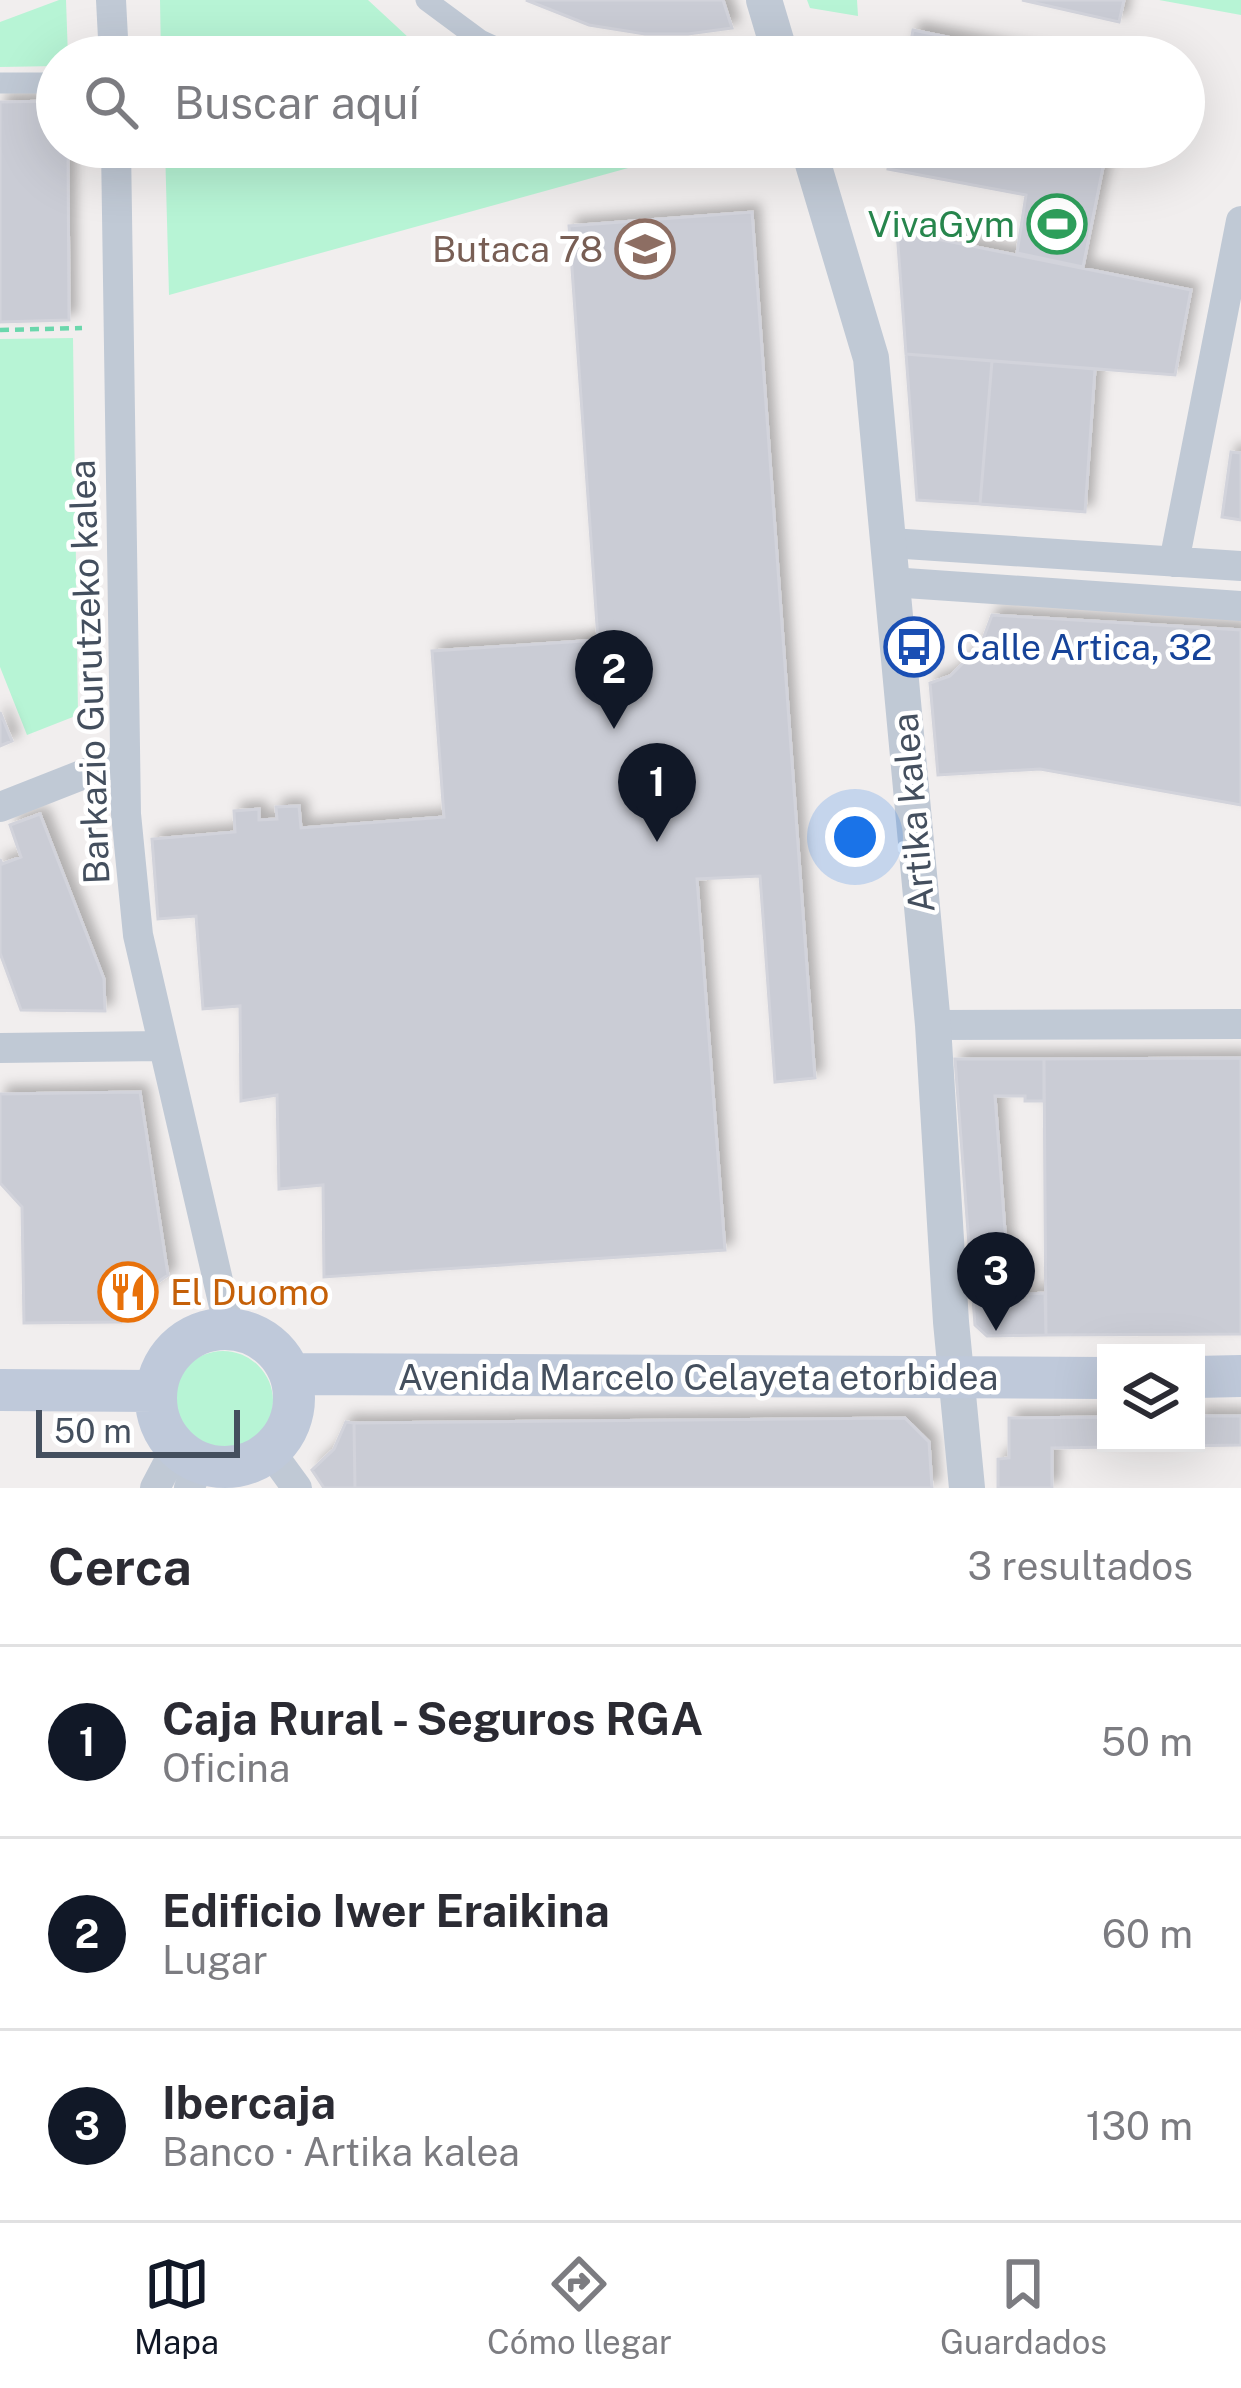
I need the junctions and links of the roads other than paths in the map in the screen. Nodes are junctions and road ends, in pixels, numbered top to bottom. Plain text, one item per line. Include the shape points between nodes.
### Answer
1 (111, 0) edge
2 (425, 0) edge
3 (764, 0) edge
4 (112, 36) edge
5 (474, 36) edge
6 (775, 36) edge
7 (0, 82) edge
8 (36, 83) edge
9 (116, 168) edge
10 (814, 168) edge
11 (1241, 221) edge
12 (890, 543) junction
13 (1174, 562) junction
14 (1241, 566) edge
15 (891, 582) junction
16 (1241, 606) edge
17 (124, 758) junction
18 (0, 807) edge
19 (1241, 1024) edge
20 (932, 1025) junction
21 (161, 1046) junction
22 (0, 1048) edge
23 (229, 1328) junction
24 (290, 1374) junction
25 (1241, 1376) edge
26 (1205, 1377) edge
27 (1097, 1378) edge
28 (958, 1380) junction
29 (0, 1390) edge
30 (155, 1391) junction
31 (270, 1451) junction
32 (188, 1466) edge
33 (155, 1488) edge
34 (297, 1488) edge
35 (967, 1488) edge

1 - 4 street
2 - 5 street
3 - 6 street
7 - 8 street
9 - 17 street, Barkazio Gurutzeko kalea
10 - 12 street, Artika kalea via 871,358
11 - 13 street
12 - 13 street
12 - 15 street, Artika kalea
13 - 14 street
15 - 16 street
15 - 20 street, Artika kalea
17 - 18 street
17 - 21 street, Barkazio Gurutzeko kalea via 138,935
19 - 20 street
20 - 28 street, Artika kalea
21 - 22 street
21 - 23 street, Barkazio Gurutzeko kalea
23 - 24 main road via 255,1335
23 - 30 main road via 188,1338 160,1370
24 - 28 main road, Avenida Marcelo Celayeta etorbidea
24 - 31 main road via 292,1415
25 - 26 main road
27 - 28 main road, Avenida Marcelo Celayeta etorbidea
28 - 35 street, Artika kalea
29 - 30 main road
30 - 32 main road via 163,1431
31 - 32 main road via 225,1468
31 - 34 street
32 - 33 street

